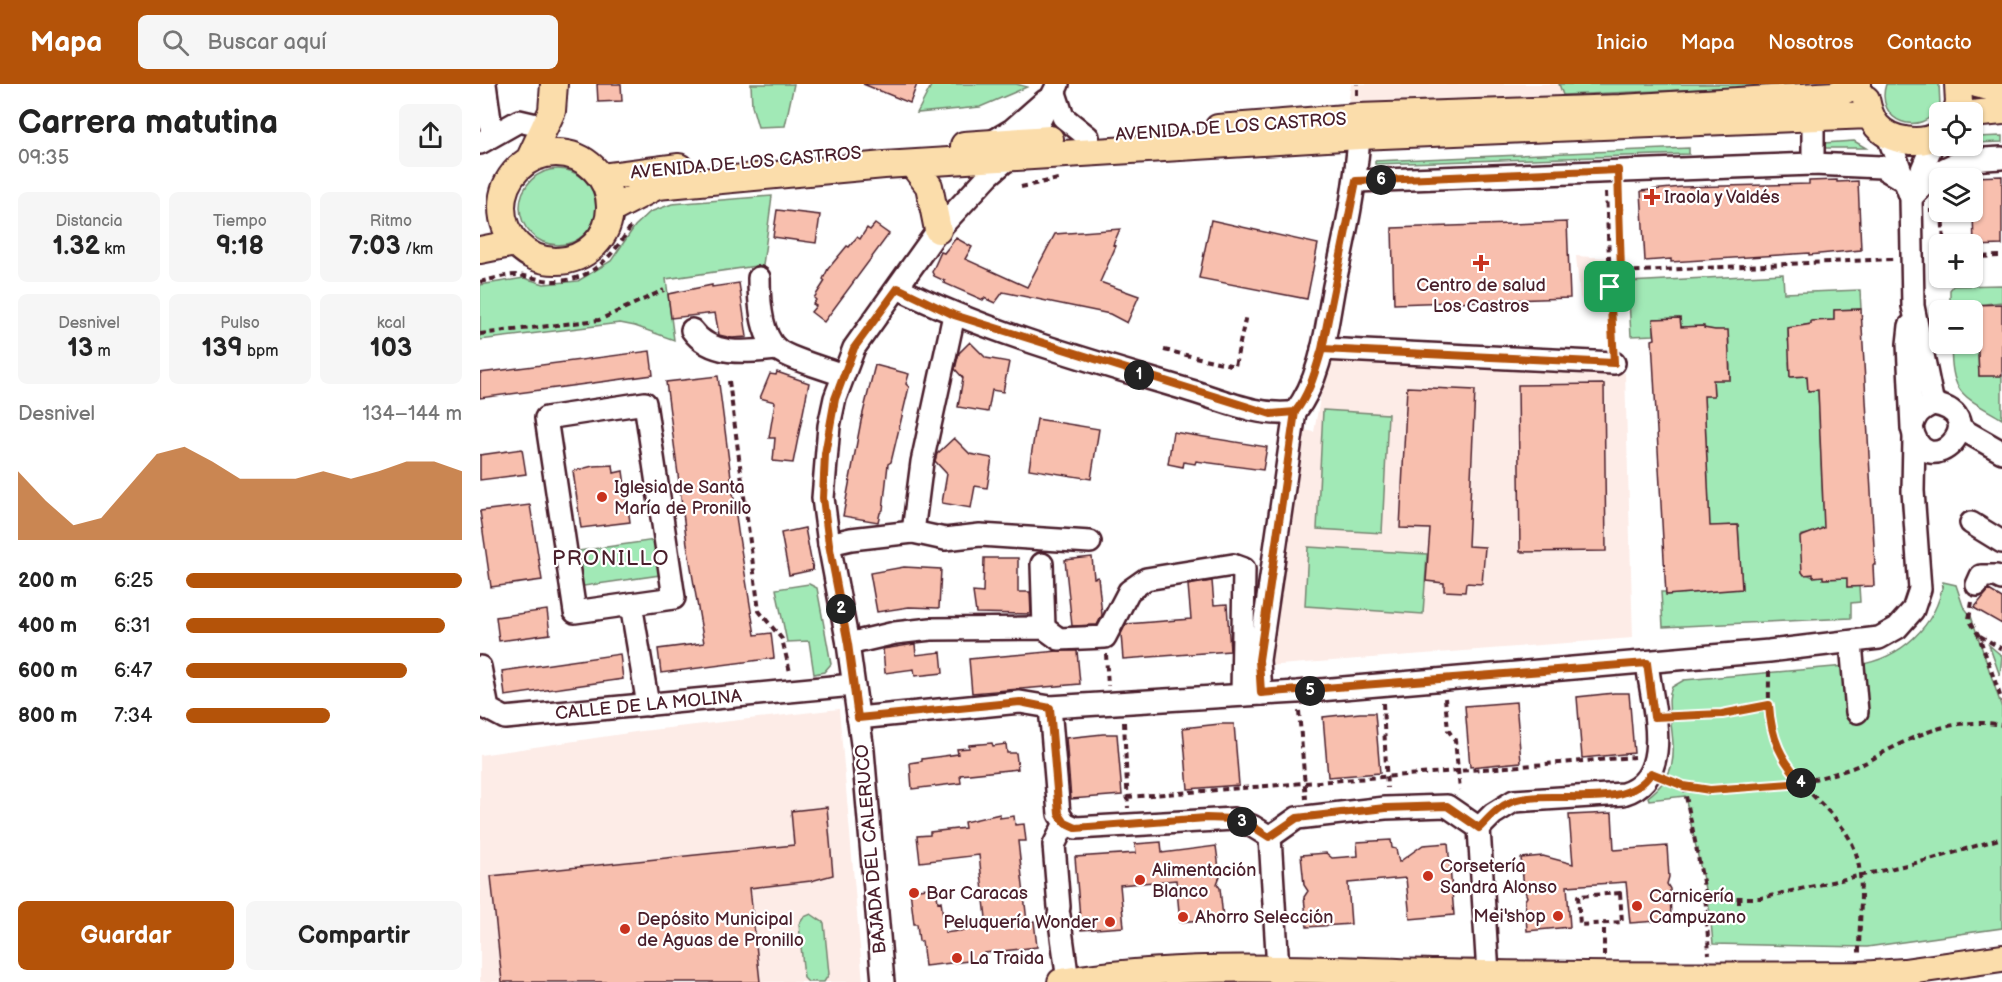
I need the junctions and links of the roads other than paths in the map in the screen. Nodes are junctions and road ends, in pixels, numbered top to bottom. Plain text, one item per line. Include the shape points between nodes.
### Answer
1 (485, 84) edge
2 (554, 84) edge
3 (1858, 84) edge
4 (1867, 84) edge
5 (1958, 84) edge
6 (1977, 84) edge
7 (1057, 88) edge
8 (2002, 90) edge
9 (1959, 102) edge
10 (2002, 111) edge
11 (1983, 113) edge
12 (1870, 115) junction
13 (1813, 117) junction
14 (548, 119) junction
15 (1359, 136) junction
16 (1888, 136) junction
17 (1088, 137) junction
18 (1929, 137) edge
19 (486, 139) edge
20 (1030, 140) junction
21 (998, 151) junction
22 (1929, 151) edge
23 (967, 153) junction
24 (530, 158) junction
25 (581, 158) junction
26 (2002, 158) edge
27 (1813, 164) junction
28 (913, 165) junction
29 (602, 177) junction
30 (1356, 181) junction
31 (1907, 189) junction
32 (964, 202) junction
33 (610, 210) junction
34 (491, 213) edge
35 (938, 230) junction
36 (515, 243) junction
37 (480, 250) edge
38 (759, 278) dead end
39 (898, 288) junction
40 (1913, 306) junction
41 (954, 315) junction
42 (692, 330) dead end
43 (777, 349) junction
44 (1322, 349) junction
45 (1614, 363) road end
46 (843, 375) junction
47 (1933, 404) junction
48 (1295, 412) junction
49 (1960, 428) junction
50 (1913, 433) junction
51 (1941, 452) junction
52 (2002, 452) edge
53 (1913, 490) junction
54 (1971, 523) dead end
55 (913, 532) junction
56 (1090, 542) dead end
57 (2002, 542) edge
58 (829, 544) junction
59 (1041, 564) dead end
60 (2002, 579) edge
61 (1977, 585) road end
62 (631, 604) junction
63 (1044, 628) junction
64 (1851, 643) junction
65 (848, 644) junction
66 (1647, 663) junction
67 (480, 667) edge
68 (853, 685) junction
69 (1252, 694) junction
70 (648, 705) junction
71 (1050, 708) junction
72 (1857, 712) dead end
73 (858, 718) junction
74 (1065, 823) junction
75 (1479, 828) junction
76 (1269, 837) junction
77 (2002, 958) edge
78 (1278, 969) junction
79 (1488, 974) junction
80 (1601, 977) edge
81 (1721, 977) edge
82 (1905, 977) edge
83 (1813, 979) edge
84 (883, 982) edge
85 (1064, 982) edge

1 - 19 street
2 - 14 main road
3 - 17 main road, AVENIDA DE LOS CASTROS via 1835,95 1621,108 1358,117
4 - 12 main road via 1865,97
5 - 9 main road
6 - 8 main road
7 - 17 street via 1063,117
7 - 20 street
7 - 21 street, BAJADA DEL CALERUCO via 1012,130
10 - 11 main road
12 - 13 main road, AVENIDA DE LOS CASTROS
12 - 16 main road
13 - 15 main road, AVENIDA DE LOS CASTROS
13 - 27 street
14 - 19 street via 519,121
14 - 24 main road
14 - 25 main road
15 - 21 main road, AVENIDA DE LOS CASTROS
15 - 30 street
16 - 18 main road via 1911,142
16 - 31 street
17 - 20 main road, AVENIDA DE LOS CASTROS
20 - 21 main road, AVENIDA DE LOS CASTROS
21 - 23 main road, AVENIDA DE LOS CASTROS
21 - 32 street, BAJADA DEL CALERUCO
22 - 31 street
23 - 28 main road, AVENIDA DE LOS CASTROS
23 - 29 main road, AVENIDA DE LOS CASTROS via 748,160
23 - 32 street, BAJADA DEL CALERUCO via 971,181
24 - 25 main road via 564,153
24 - 34 main road via 508,179
25 - 29 main road
26 - 31 street via 1965,159
27 - 30 street
27 - 31 street via 1881,167
28 - 33 main road, AVENIDA DE LOS CASTROS via 657,186
28 - 35 main road via 928,186
29 - 33 main road via 609,193
30 - 44 street
31 - 40 street
32 - 35 street, BAJADA DEL CALERUCO
33 - 36 main road via 599,240 574,258 542,259
34 - 36 main road
35 - 39 street, BAJADA DEL CALERUCO
36 - 37 main road
38 - 43 street via 758,301 764,326
39 - 41 street
39 - 46 street, BAJADA DEL CALERUCO via 854,348
40 - 47 street
40 - 50 street via 1908,344
41 - 48 street via 1271,414
41 - 55 street via 922,462
42 - 43 street via 700,342 735,353
43 - 46 street
44 - 45 street
44 - 48 street via 1311,386
46 - 58 street, BAJADA DEL CALERUCO via 825,454 823,498
47 - 49 street via 1951,410
47 - 50 street via 1921,409 1914,418
48 - 69 street
49 - 51 street via 1957,439
49 - 52 street
50 - 51 street via 1921,447
50 - 53 street
51 - 53 street
53 - 64 street via 1920,589 1913,610 1897,628 1880,638
54 - 57 street
55 - 56 street via 945,539 980,535
55 - 58 street
58 - 65 street, BAJADA DEL CALERUCO
59 - 63 street
60 - 61 street via 1982,576
62 - 62 street via 674,598 645,403 546,418 575,612
62 - 70 street
63 - 65 street via 931,629
63 - 69 street via 1059,639 1106,637 1129,591 1146,579 1233,565 1244,569
64 - 66 street
64 - 72 street
65 - 68 street, BAJADA DEL CALERUCO
66 - 69 street
66 - 75 street via 1654,717 1654,764 1641,786 1623,794 1515,801
67 - 70 street, CALLE DE LA MOLINA via 488,709 505,718
68 - 70 street, CALLE DE LA MOLINA
68 - 73 street, BAJADA DEL CALERUCO
69 - 71 street
71 - 73 street via 1020,702
71 - 74 street via 1059,814
73 - 84 street, BAJADA DEL CALERUCO
74 - 76 street via 1076,828 1234,819
74 - 85 street via 1054,845
75 - 76 street via 1447,806 1388,808 1297,818
75 - 79 street
76 - 78 street
77 - 82 main road
78 - 79 main road
78 - 85 main road via 1178,968
79 - 80 main road
80 - 81 main road
81 - 83 main road
82 - 83 main road

